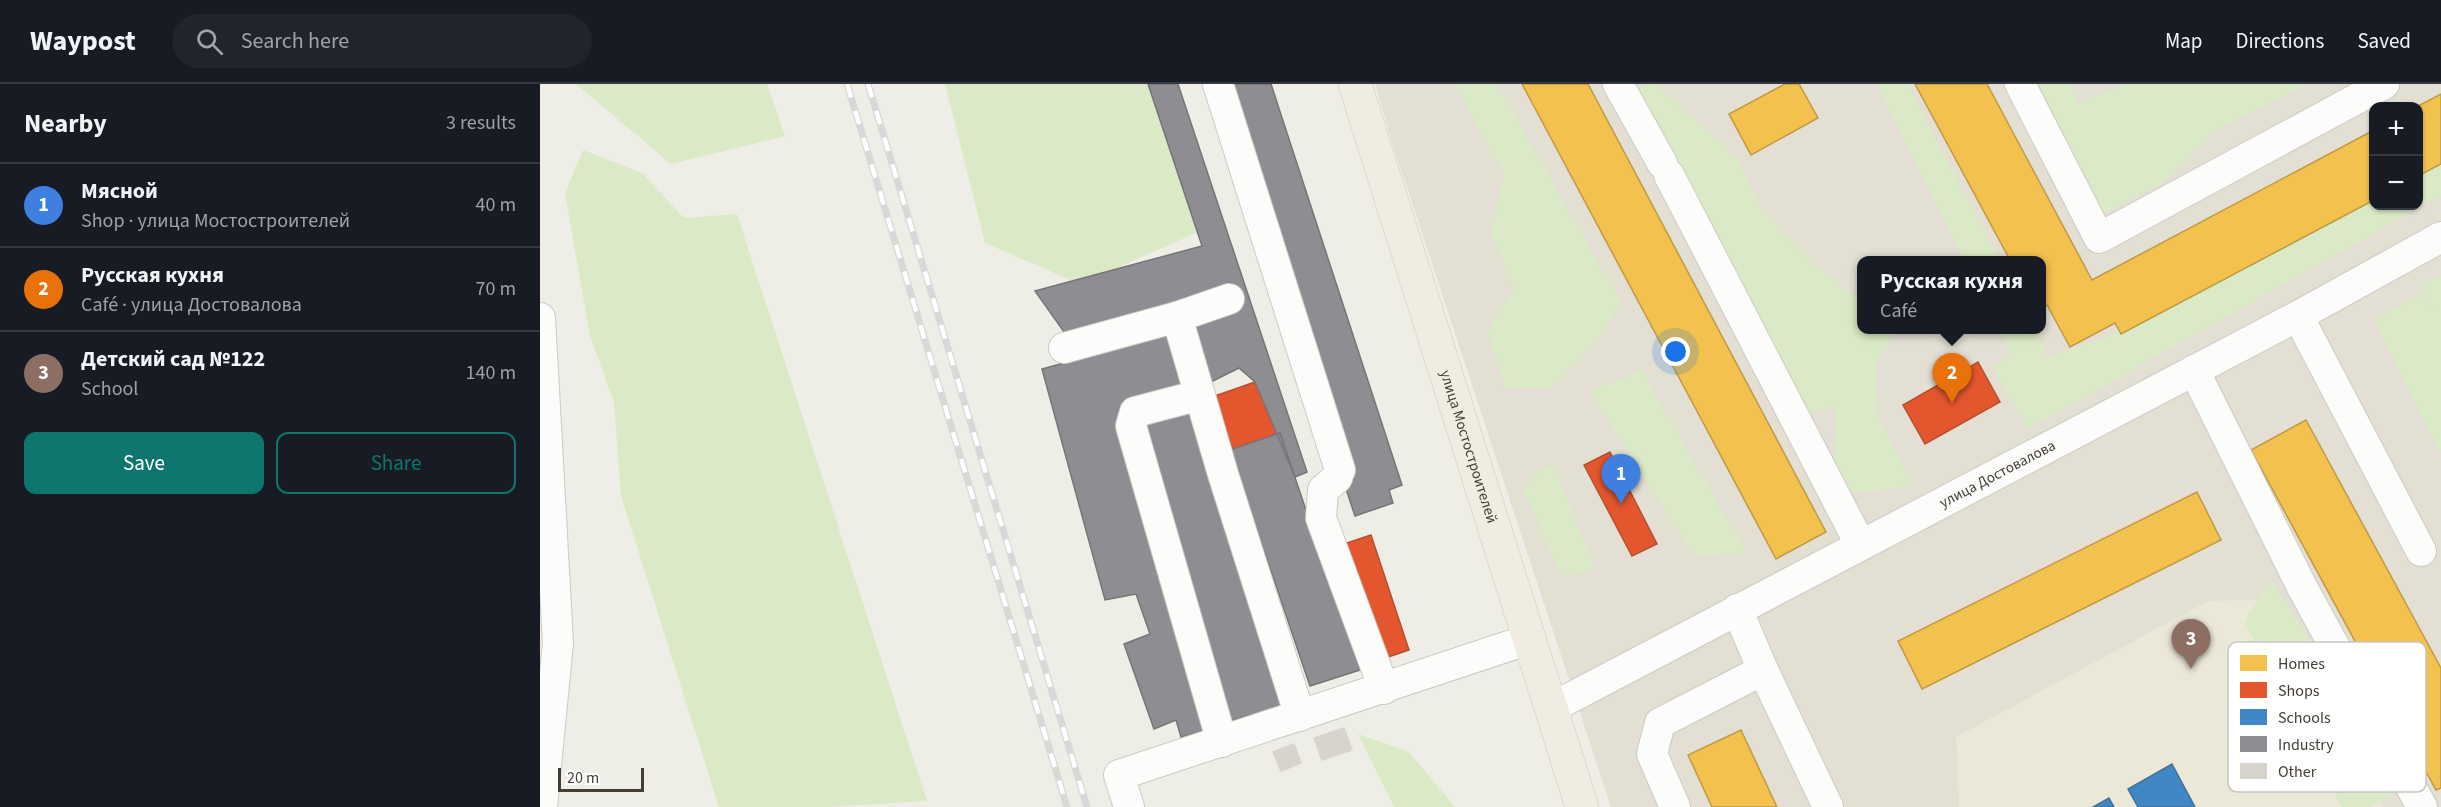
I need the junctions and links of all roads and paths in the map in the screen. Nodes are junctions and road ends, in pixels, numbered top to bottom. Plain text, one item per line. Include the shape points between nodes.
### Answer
1 (1218, 84) edge
2 (1355, 84) edge
3 (1618, 84) edge
4 (2020, 84) edge
5 (2384, 84) edge
6 (2441, 237) edge
7 (1229, 299) dead end
8 (2298, 316) junction
9 (1178, 317) junction
10 (540, 318) edge
11 (1064, 348) dead end
12 (2194, 370) junction
13 (1200, 395) junction
14 (1860, 544) junction
15 (2421, 551) dead end
16 (1737, 609) junction
17 (1530, 639) junction
18 (2332, 642) edge
19 (1763, 670) junction
20 (1384, 688) junction
21 (1551, 708) junction
22 (1300, 716) junction
23 (1222, 742) junction
24 (2414, 792) edge
25 (542, 807) edge
26 (1129, 807) edge
27 (1582, 807) edge
28 (1675, 807) edge
29 (1828, 807) edge
30 (2422, 807) edge

1 - 20 street via 1340,470 1323,490 1321,518
2 - 17 main road, улица Мостостроителей
3 - 14 street
4 - 5 street via 2099,238
6 - 8 street, улица Достовалова
7 - 9 street
8 - 12 street, улица Достовалова
8 - 15 street
9 - 11 street
9 - 13 street
10 - 25 street via 558,643
12 - 14 street, улица Достовалова
12 - 18 street
13 - 22 street
13 - 23 street via 1135,412 1131,426
14 - 16 street, улица Достовалова
16 - 19 street
16 - 21 street, улица Достовалова
17 - 20 street
17 - 21 main road, улица Мостостроителей
19 - 28 street via 1660,723 1652,754
19 - 29 street
20 - 22 street
21 - 27 main road, улица Мостостроителей
22 - 23 street
23 - 26 street via 1119,775
24 - 30 street

